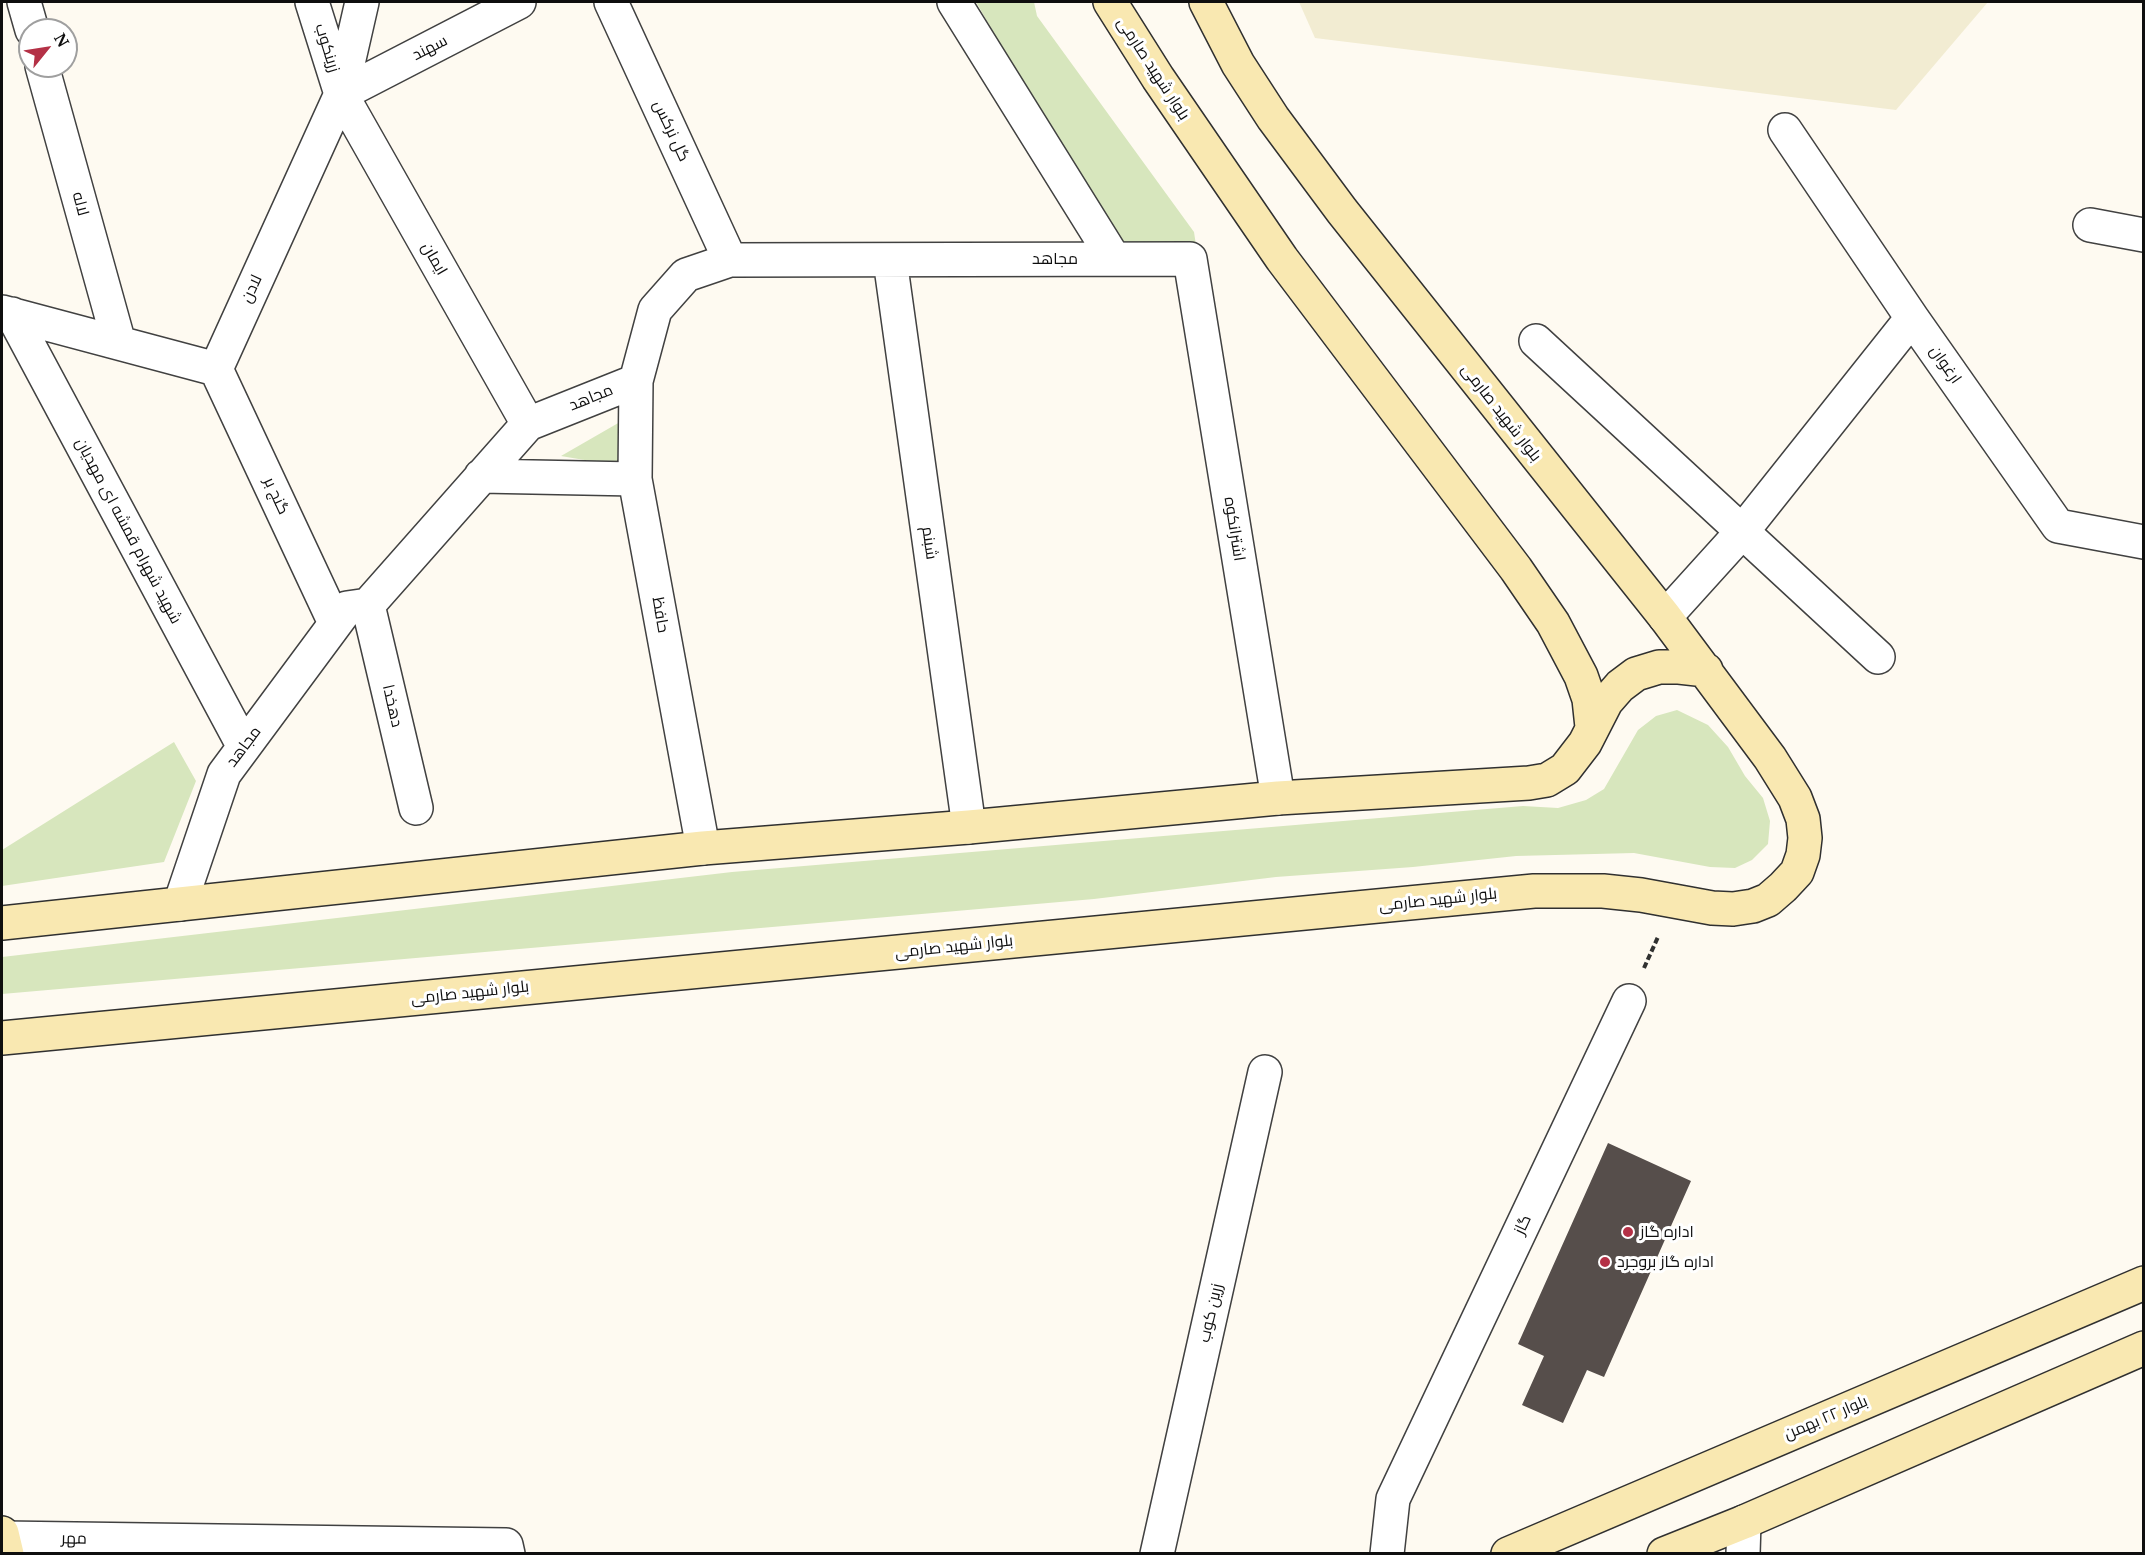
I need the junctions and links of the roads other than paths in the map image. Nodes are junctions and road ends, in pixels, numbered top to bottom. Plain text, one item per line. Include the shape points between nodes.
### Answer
1 (24, 2) edge
2 (312, 2) edge
3 (362, 2) edge
4 (519, 2) edge
5 (611, 2) edge
6 (954, 2) edge
7 (1110, 2) edge
8 (1206, 2) edge
9 (29, 18) edge
10 (45, 78) edge
11 (341, 94) junction
12 (1785, 130) dead end
13 (2090, 225) dead end
14 (2144, 236) edge
15 (1114, 259) junction
16 (1190, 259) joint
17 (730, 260) junction
18 (890, 260) junction
19 (7, 313) edge
20 (1912, 318) junction
21 (1536, 340) dead end
22 (118, 343) junction
23 (216, 369) junction
24 (636, 381) junction
25 (528, 424) junction
26 (481, 476) junction
27 (634, 479) junction
28 (1741, 532) junction
29 (2144, 542) edge
30 (368, 605) junction
31 (1665, 617) junction
32 (335, 623) junction
33 (1878, 657) dead end
34 (1706, 670) junction
35 (1592, 727) junction
36 (244, 747) junction
37 (1278, 798) junction
38 (416, 808) dead end
39 (969, 827) junction
40 (703, 848) junction
41 (180, 904) junction
42 (2, 923) edge
43 (1629, 1001) road end
44 (2, 1038) edge
45 (1265, 1072) dead end
46 (2144, 1283) edge
47 (2144, 1348) edge
48 (1744, 1538) edge
49 (4, 1542) edge
50 (507, 1549) edge
51 (1157, 1554) edge
52 (1387, 1554) edge
53 (1508, 1554) edge
54 (1664, 1554) edge

1 - 9 street
2 - 11 street, زرینکوب
3 - 11 street, لادن
4 - 11 street, سهند
5 - 17 street, گل نرکس
6 - 15 street
7 - 35 main road, بلوار شهید صارمی via 1282,259 1516,568 1553,623 1581,676
8 - 31 main road, بلوار شهید صارمی via 1249,82 1342,211
10 - 22 street, لاله
11 - 23 street, لادن
11 - 25 street, ایمان
12 - 20 street, ارغوان
13 - 14 street
15 - 16 street, مجاهد
15 - 18 street, مجاهد
16 - 37 street, اشترانکوه
17 - 18 street, مجاهد
17 - 24 street, مجاهد via 686,275 655,310
18 - 39 street, شبنم
19 - 22 street
19 - 36 street, شهید شهرام قمشه ای مهدیان
20 - 28 street
20 - 29 street, ارغوان via 2058,526
21 - 28 street
22 - 23 street
23 - 32 street, گنج بر
24 - 25 street, مجاهد
24 - 27 street, حافظ
25 - 26 street, مجاهد
26 - 27 street
26 - 30 street, مجاهد
27 - 40 street, حافظ
28 - 31 street
28 - 33 street
30 - 32 street, مجاهد via 347,608
30 - 38 street, دهخدا
31 - 34 main road, بلوار شهید صارمی
32 - 36 street, مجاهد
34 - 35 main road via 1659,667 1636,674 1606,702
34 - 44 main road, بلوار شهید صارمی via 1770,758 1803,819 1805,838 1797,872 1768,900 1753,906 1712,908 1603,891 1534,891
35 - 37 main road via 1565,769 1547,780
36 - 41 street, مجاهد via 224,774
37 - 39 main road
39 - 40 main road
40 - 41 main road
41 - 42 main road
43 - 52 street, گاز via 1393,1499
45 - 51 street, زرین کوب
46 - 53 main road, بلوار ۲۲ بهمن
47 - 48 main road
48 - 54 main road
49 - 50 street, مهر

